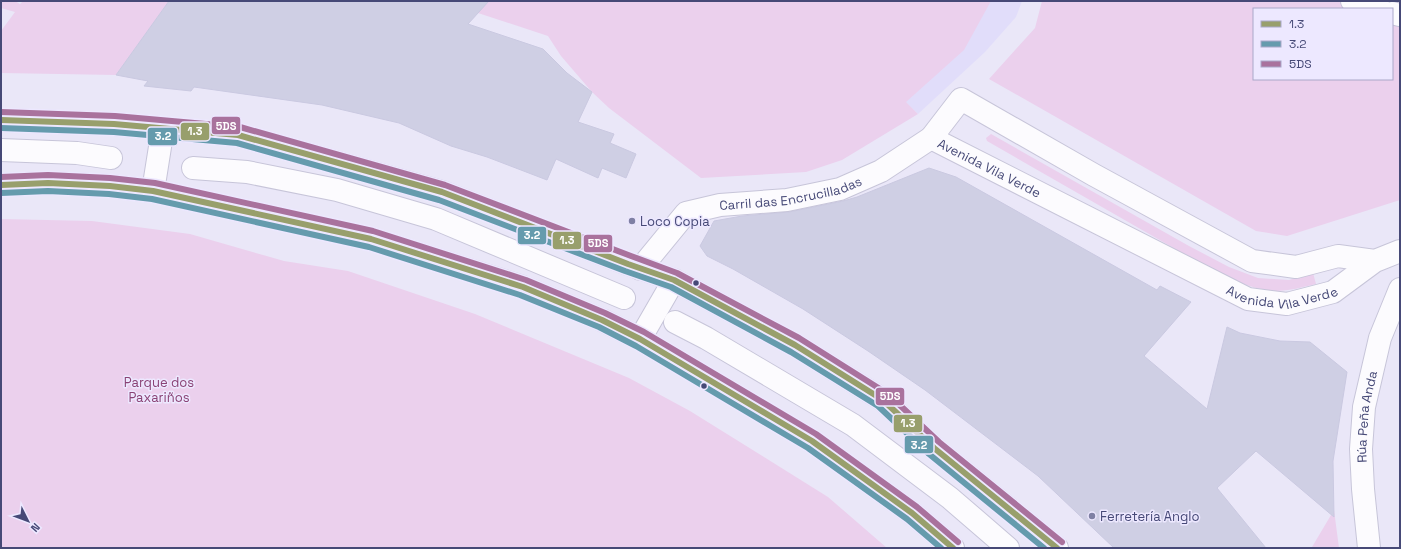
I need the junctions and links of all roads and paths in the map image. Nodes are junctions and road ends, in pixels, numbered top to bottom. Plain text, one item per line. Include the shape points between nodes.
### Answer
1 (1352, 1) edge
2 (1376, 8) edge
3 (1, 120) edge
4 (163, 128) junction
5 (931, 138) junction
6 (1, 150) edge
7 (111, 158) dead end
8 (193, 168) dead end
9 (1, 185) edge
10 (153, 191) junction
11 (1400, 251) edge
12 (1375, 261) junction
13 (640, 269) junction
14 (674, 280) junction
15 (1400, 290) edge
16 (624, 298) dead end
17 (674, 322) dead end
18 (640, 339) junction
19 (953, 548) edge
20 (1008, 548) edge
21 (1057, 548) edge
22 (1369, 548) edge

1 - 2 street
3 - 4 street
4 - 10 street
4 - 13 street via 238,135 442,192
5 - 12 street, Avenida Vila Verde via 1248,299 1287,304 1333,292
5 - 12 street, Avenida Vila Verde via 961,99 1252,261 1296,268 1338,256
5 - 13 street, Carril das Encrucilladas via 881,170 840,189 787,200 720,205 686,213
6 - 7 street via 77,152
8 - 16 street via 247,172 337,190 436,219
9 - 10 street via 78,184
10 - 18 street via 371,239 524,287
11 - 12 street, Avenida Vila Verde
13 - 14 street
14 - 18 street
14 - 21 street via 795,346 883,400 934,448
15 - 22 street, Rúa Peña Anda via 1380,338 1364,407 1362,489
17 - 20 street via 706,338 853,425 950,498
18 - 19 street via 812,441 912,513

